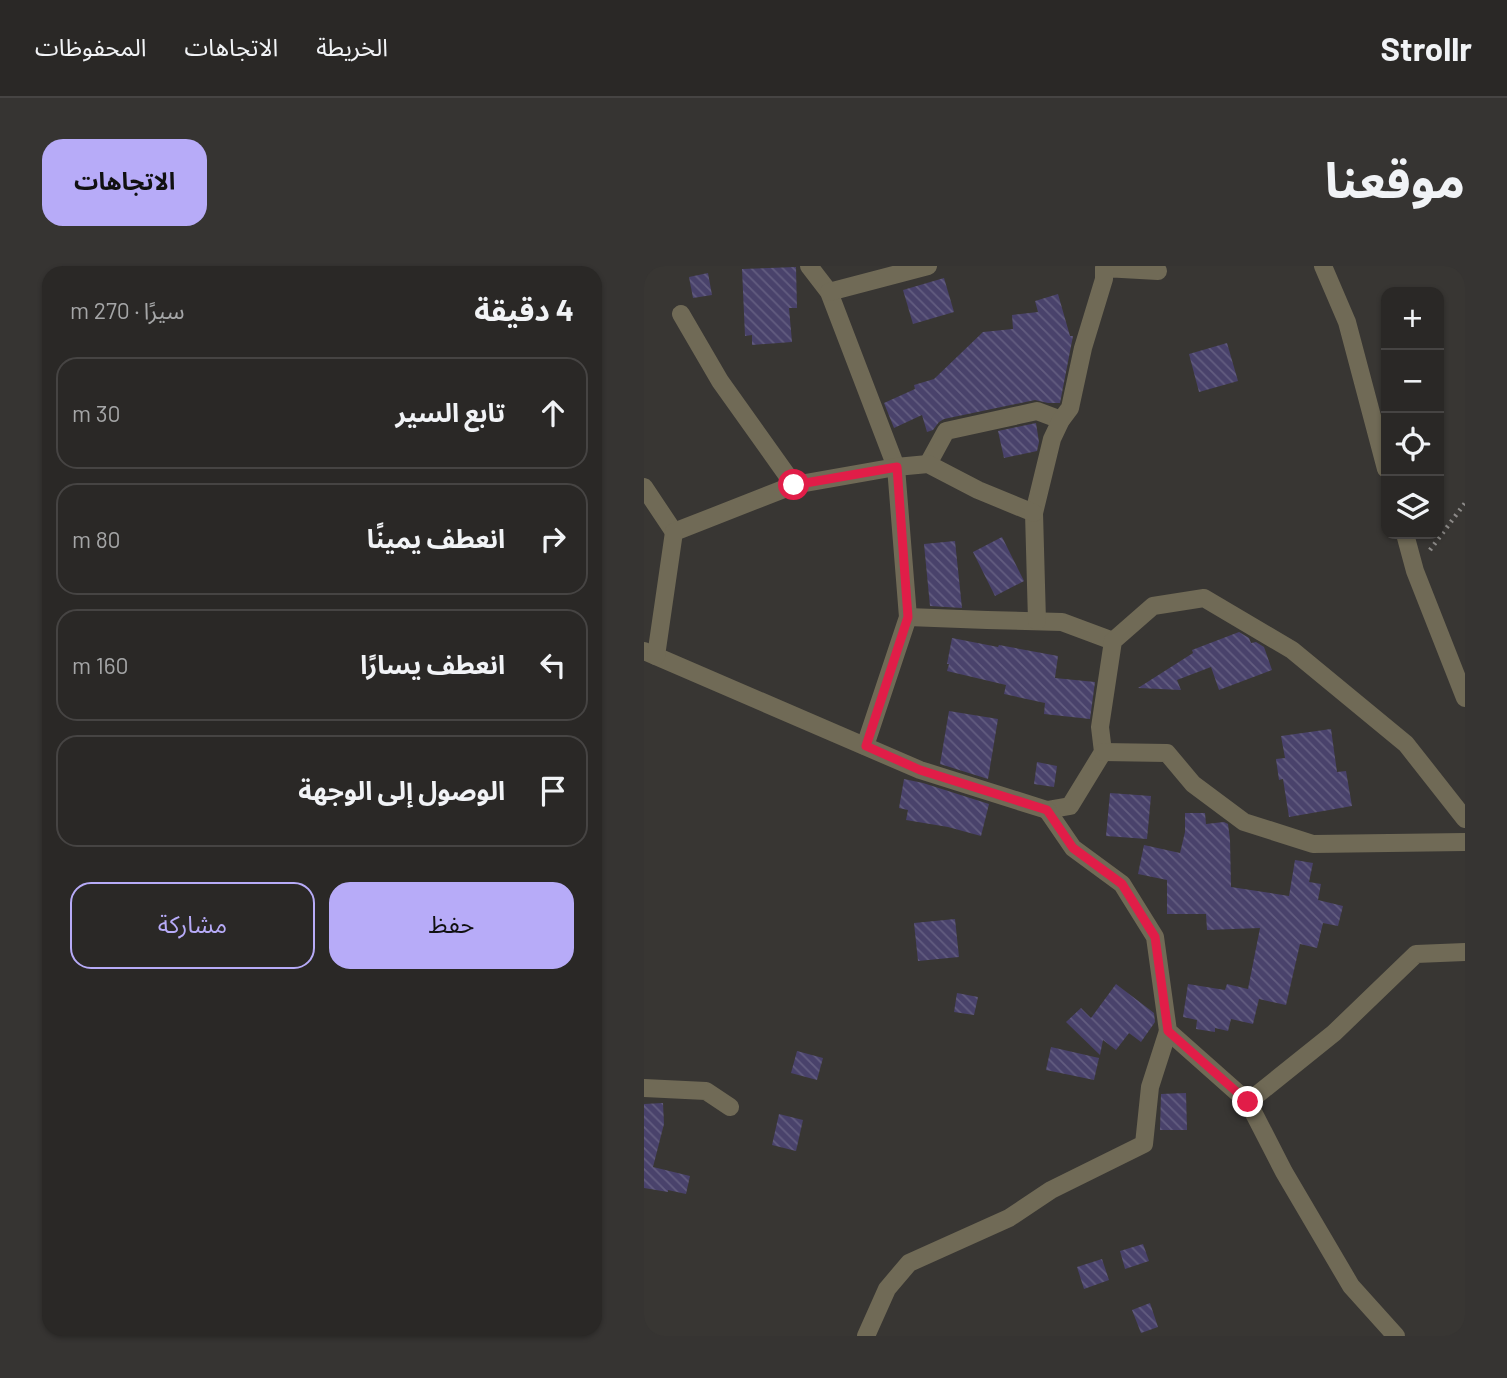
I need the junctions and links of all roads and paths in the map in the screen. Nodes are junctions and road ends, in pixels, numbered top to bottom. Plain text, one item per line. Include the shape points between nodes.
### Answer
1 (809, 266) edge
2 (928, 266) edge
3 (1323, 266) edge
4 (1101, 267) edge
5 (1158, 271) dead end
6 (829, 292) junction
7 (681, 314) dead end
8 (1061, 420) junction
9 (1381, 450) edge
10 (928, 464) junction
11 (897, 467) junction
12 (794, 485) junction
13 (644, 487) edge
14 (1465, 503) edge
15 (1034, 513) junction
16 (674, 532) junction
17 (1406, 539) edge
18 (1415, 571) junction
19 (908, 617) junction
20 (1037, 621) junction
21 (1113, 641) junction
22 (650, 653) edge
23 (1465, 698) edge
24 (866, 746) junction
25 (1103, 752) junction
26 (1047, 810) junction
27 (1465, 819) edge
28 (1465, 842) edge
29 (1465, 952) edge
30 (1168, 1031) junction
31 (644, 1088) edge
32 (1248, 1102) junction
33 (730, 1107) dead end
34 (866, 1336) edge
35 (1396, 1336) edge

1 - 6 street
2 - 6 street
3 - 9 street via 1347,322
4 - 5 street
4 - 8 street via 1104,279 1070,408
6 - 11 street
7 - 12 street via 720,381
8 - 10 street via 1037,411 946,431
8 - 15 street
10 - 11 street
10 - 15 street
11 - 12 street
11 - 19 street
12 - 16 street
13 - 16 street
14 - 18 path
15 - 20 street
16 - 22 street
17 - 18 street
18 - 23 street
19 - 20 street
19 - 24 street
20 - 21 street via 1062,622
21 - 25 street via 1100,727
21 - 27 street via 1153,606 1204,598 1292,650 1406,744
22 - 24 street
24 - 26 street via 920,770
25 - 26 street via 1070,806
25 - 28 street via 1167,753 1193,784 1244,822 1314,844
26 - 30 street via 1073,848 1122,884 1155,937
29 - 32 street via 1416,954 1334,1033
30 - 32 street
30 - 34 street via 1150,1087 1144,1144 1051,1190 1009,1218 909,1263 887,1289
31 - 33 street via 706,1091
32 - 35 street via 1351,1286

